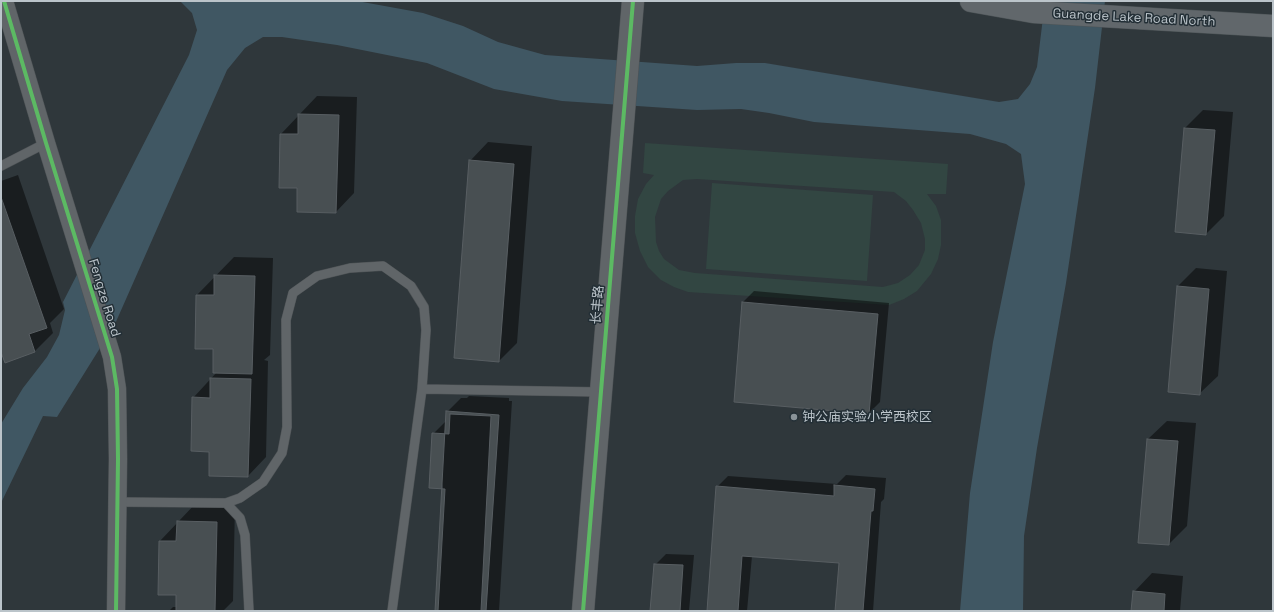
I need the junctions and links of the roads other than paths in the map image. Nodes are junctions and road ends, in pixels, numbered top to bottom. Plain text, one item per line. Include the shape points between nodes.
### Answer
1 (4, 1) edge
2 (633, 1) edge
3 (971, 1) edge
4 (1273, 26) edge
5 (46, 144) junction
6 (1, 166) edge
7 (422, 389) junction
8 (601, 392) junction
9 (118, 502) junction
10 (226, 503) junction
11 (116, 611) edge
12 (249, 611) edge
13 (392, 611) edge
14 (583, 611) edge

1 - 5 street, Fengze Road
2 - 8 street, 长丰路
3 - 4 main road, Guangde Lake Road North via 1033,12
5 - 6 lane
5 - 9 street, Fengze Road via 112,357 117,389
7 - 8 lane
7 - 10 lane via 426,330 424,307 411,286 383,266 350,268 317,276 293,293 286,320 287,427 282,453 262,482 240,498
7 - 13 lane
8 - 14 street, 长丰路
9 - 10 lane
9 - 11 street, Fengze Road
10 - 12 lane via 240,518 245,535

